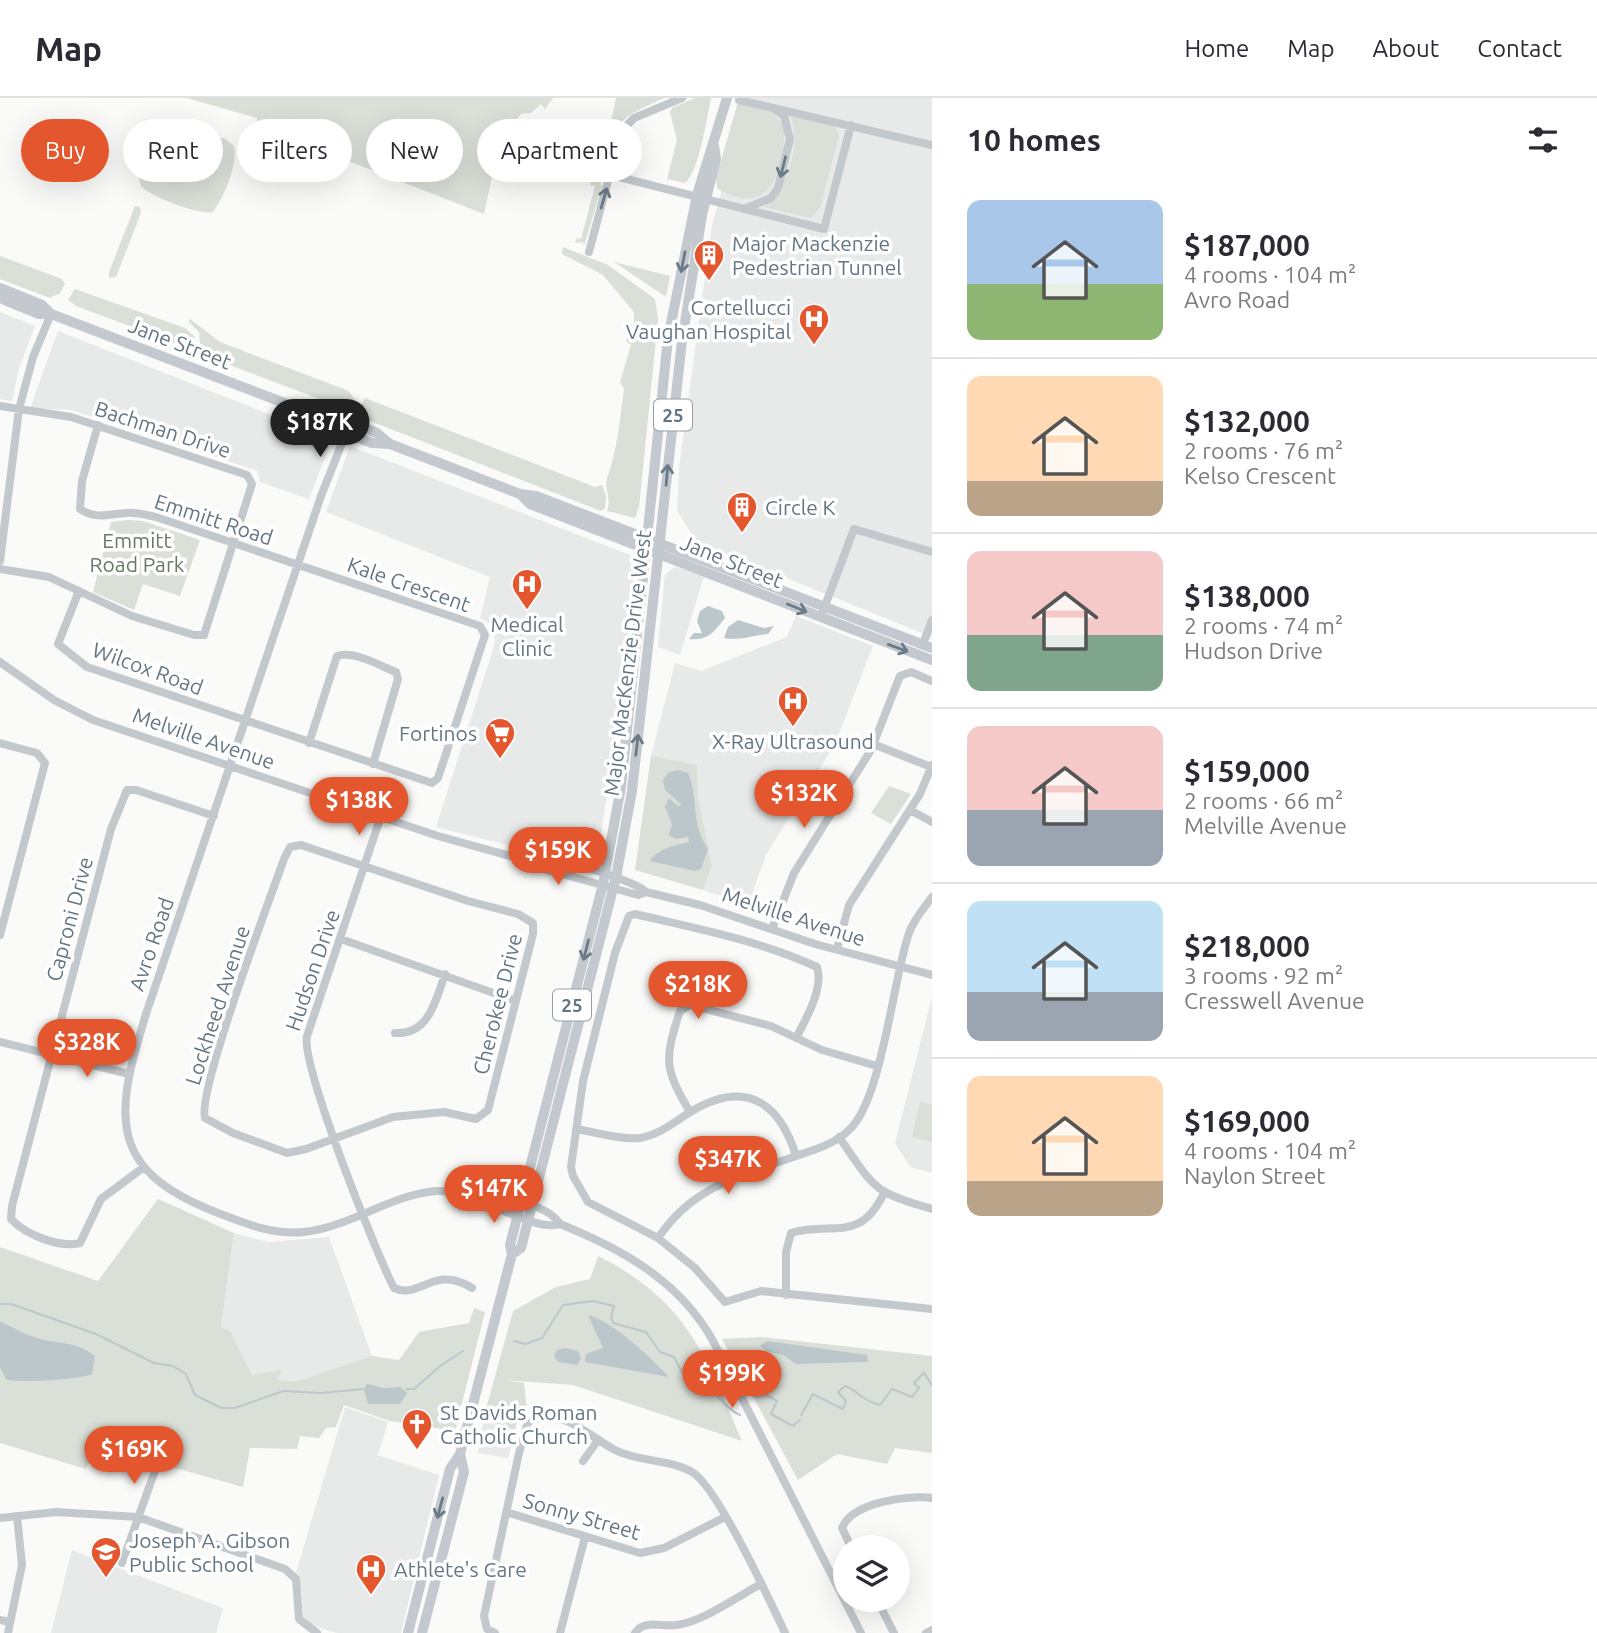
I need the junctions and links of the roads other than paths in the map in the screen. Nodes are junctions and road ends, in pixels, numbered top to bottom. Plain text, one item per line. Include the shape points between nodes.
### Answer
1 (682, 98) edge
2 (727, 98) edge
3 (739, 100) edge
4 (773, 107) junction
5 (633, 119) edge
6 (851, 125) junction
7 (932, 145) edge
8 (609, 182) edge
9 (641, 182) edge
10 (701, 198) junction
11 (741, 209) junction
12 (589, 253) dead end
13 (0, 288) edge
14 (0, 299) edge
15 (51, 314) junction
16 (0, 407) edge
17 (19, 409) junction
18 (98, 425) junction
19 (348, 428) junction
20 (234, 543) junction
21 (648, 543) junction
22 (660, 548) junction
23 (932, 552) edge
24 (0, 561) edge
25 (299, 565) junction
26 (0, 569) edge
27 (79, 591) junction
28 (824, 608) junction
29 (932, 620) edge
30 (928, 646) edge
31 (932, 660) edge
32 (0, 662) edge
33 (932, 681) edge
34 (245, 721) junction
35 (0, 743) edge
36 (309, 743) junction
37 (873, 744) junction
38 (373, 764) junction
39 (230, 765) junction
40 (932, 766) edge
41 (910, 810) junction
42 (214, 816) junction
43 (381, 816) junction
44 (932, 822) edge
45 (365, 867) junction
46 (609, 880) junction
47 (932, 897) edge
48 (772, 929) junction
49 (0, 935) edge
50 (341, 939) junction
51 (837, 950) junction
52 (901, 967) junction
53 (444, 974) junction
54 (932, 975) edge
55 (516, 1000) junction
56 (395, 1032) dead end
57 (796, 1038) junction
58 (0, 1042) edge
59 (52, 1056) junction
60 (877, 1066) junction
61 (129, 1074) junction
62 (690, 1112) junction
63 (576, 1129) junction
64 (334, 1138) junction
65 (839, 1138) junction
66 (796, 1156) junction
67 (144, 1167) junction
68 (884, 1194) junction
69 (932, 1209) edge
70 (524, 1211) junction
71 (364, 1214) junction
72 (658, 1238) junction
73 (472, 1287) dead end
74 (786, 1295) junction
75 (932, 1309) edge
76 (598, 1440) junction
77 (460, 1454) junction
78 (583, 1461) dead end
79 (156, 1465) dead end
80 (932, 1498) edge
81 (506, 1512) junction
82 (17, 1516) junction
83 (138, 1517) junction
84 (725, 1517) junction
85 (0, 1518) edge
86 (845, 1535) edge
87 (585, 1537) junction
88 (122, 1563) dead end
89 (761, 1584) junction
90 (883, 1612) edge
91 (0, 1620) edge
92 (10, 1622) junction
93 (932, 1630) edge
94 (8, 1633) edge
95 (317, 1633) edge
96 (408, 1633) edge
97 (422, 1633) edge
98 (495, 1633) edge
99 (560, 1633) edge
100 (635, 1633) edge
101 (785, 1633) edge
102 (861, 1633) edge
103 (894, 1633) edge
104 (926, 1633) edge

1 - 5 street
2 - 10 main road, Major MacKenzie Drive West / 25 via 706,162
3 - 4 street
4 - 6 street
4 -> 11 street via 783,116 790,139 778,188 760,205
6 - 7 street
6 - 11 street via 824,229
12 -> 8 street
9 - 10 street
10 - 11 street
10 -> 21 main road, Major MacKenzie Drive West / 25 via 668,338
22 -> 10 main road, Major MacKenzie Drive West / 25
13 - 15 main road, Jane Street via 42,305
14 - 15 main road, Jane Street
15 - 17 street
15 - 19 main road, Jane Street via 295,407 307,405
16 - 17 street, Bachman Drive
17 - 18 street, Bachman Drive
17 - 24 street
18 - 20 street, Bachman Drive via 247,475 253,484
18 - 20 street, Emmitt Road via 82,481 80,509 106,517 142,514
19 - 21 main road, Jane Street via 377,433 390,444 536,496
19 - 25 street, Avro Road
20 - 25 street, Emmitt Road
20 - 27 street, Bachman Drive via 204,635 139,618
21 - 22 main road, Jane Street
21 - 46 main road, Major MacKenzie Drive West / 25
22 - 28 main road, Jane Street
22 -> 31 main road, Jane Street
46 -> 22 main road, Major MacKenzie Drive West / 25 via 632,791
23 - 28 street via 854,529
25 - 34 street, Avro Road
25 - 38 street, Kale Crescent via 480,626 485,635 438,778 432,783
26 - 27 street, Bachman Drive via 49,577
27 - 34 street, Wilcox Road via 59,637 61,649 87,667
28 - 30 main road, Jane Street
29 - 30 street
32 - 39 street, Melville Avenue via 54,700 93,720
33 - 37 street via 911,672 900,676
34 - 36 street, Kale Crescent
34 - 39 street, Avro Road
35 - 49 street via 37,753 45,763
36 - 38 street, Kale Crescent
36 - 38 street via 337,656 362,659 396,673 398,679
37 - 40 street
37 - 48 street via 794,873
39 - 42 street, Avro Road
39 - 43 street, Melville Avenue
40 - 41 street
41 - 44 street
41 - 51 street via 849,905
42 - 59 street, Caproni Drive via 136,790 125,792 111,829
42 - 61 street, Avro Road
43 - 45 street, Hudson Drive
43 - 46 street, Melville Avenue via 537,867
45 - 50 street, Hudson Drive
45 - 55 street, Cherokee Drive via 531,921 533,934
45 - 64 street, Lockheed Avenue via 301,845 290,847 204,1105 203,1114 209,1121 282,1152 298,1152
46 - 48 street, Melville Avenue via 641,885 646,892
46 - 70 main road, Major MacKenzie Drive West / 25
47 - 52 street via 910,930
48 - 51 street, Melville Avenue
50 - 53 street
50 - 64 street, Hudson Drive via 305,1046
51 - 52 street, Melville Avenue
52 - 54 street, Melville Avenue
52 - 60 street
53 - 55 street
53 - 56 street via 428,1018 418,1028
55 - 64 street, Cherokee Drive via 483,1115 475,1119 444,1112 414,1113
57 - 60 street
57 - 62 street via 695,1005 682,1009 670,1051 669,1074
57 - 63 street via 812,1003 817,967 748,940 632,914 615,953
58 - 59 street
59 - 61 street
59 - 67 street, Caproni Drive via 12,1206 13,1223 39,1237 80,1243 101,1199
60 - 65 street via 858,1119
61 - 67 street, Avro Road via 125,1126
62 - 63 street via 639,1138
62 - 66 street via 729,1096 756,1100 779,1118
63 - 72 street via 571,1167 588,1202
64 - 71 street, Hudson Drive
65 - 66 street
65 - 68 street via 869,1181
66 - 72 street via 706,1190 671,1217
67 - 71 street, Avro Road via 160,1185 189,1202 274,1232 312,1230
68 - 69 street
68 - 74 street via 856,1225 791,1233
70 - 71 street, Avro Road via 500,1199 489,1202 438,1191
70 - 77 main road, Major MacKenzie Drive West / 25 via 510,1245 512,1254
70 - 102 street, Avro Road via 551,1227 560,1224 617,1250 656,1273 703,1323
71 - 73 street, Hudson Drive via 394,1288 405,1292 442,1278
72 - 74 street via 695,1268 726,1302 761,1292
74 - 75 street
76 - 78 street
76 - 81 street via 571,1421 528,1422
76 - 84 street via 621,1452 698,1475
77 -> 96 main road, Major MacKenzie Drive West / 25 via 450,1469
77 - 97 main road, Major MacKenzie Drive West / 25 via 464,1472
79 - 83 street
80 - 86 street via 895,1498 847,1518 842,1528
81 - 87 street, Sonny Street
81 - 98 street via 484,1615 487,1629
82 - 83 street via 56,1512
82 - 85 street
82 - 92 street via 22,1565
83 - 88 street
83 - 95 street via 285,1569 296,1579 299,1619
84 - 87 street, Sonny Street via 648,1552
84 - 89 street
87 - 99 street
89 - 100 street via 675,1626 641,1626
89 - 101 street
90 - 103 street
91 - 92 street
92 - 94 street
93 - 104 street

